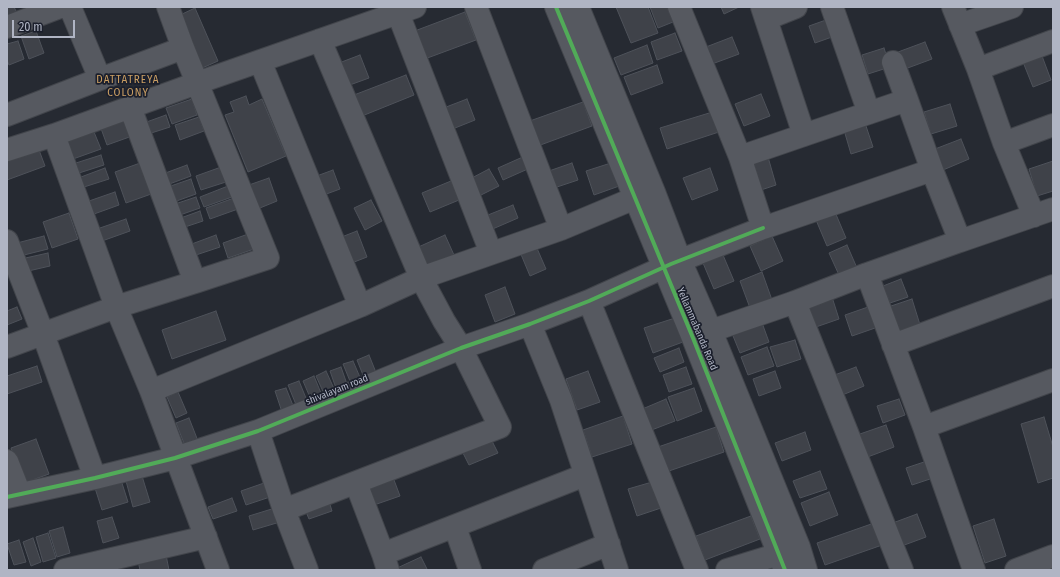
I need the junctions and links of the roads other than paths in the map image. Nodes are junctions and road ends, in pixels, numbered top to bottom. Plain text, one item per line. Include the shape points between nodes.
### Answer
1 (60, 7) edge
2 (70, 7) edge
3 (168, 7) edge
4 (476, 7) edge
5 (556, 7) edge
6 (578, 7) edge
7 (679, 7) edge
8 (796, 7) edge
9 (832, 7) edge
10 (1012, 7) edge
11 (406, 10) edge
12 (764, 13) edge
13 (957, 16) edge
14 (7, 27) edge
15 (320, 40) junction
16 (1053, 41) edge
17 (183, 48) junction
18 (260, 61) junction
19 (893, 62) dead end
20 (978, 69) junction
21 (100, 79) junction
22 (197, 82) junction
23 (907, 100) junction
24 (130, 107) junction
25 (869, 113) junction
26 (7, 115) edge
27 (1053, 125) edge
28 (54, 135) junction
29 (804, 135) junction
30 (1004, 143) junction
31 (7, 150) edge
32 (740, 157) junction
33 (932, 170) junction
34 (635, 198) junction
35 (1043, 212) edge
36 (763, 228) junction
37 (561, 229) junction
38 (7, 241) edge
39 (960, 241) junction
40 (492, 253) junction
41 (671, 264) junction
42 (867, 274) junction
43 (421, 278) junction
44 (195, 282) junction
45 (1053, 286) edge
46 (589, 301) junction
47 (795, 302) junction
48 (360, 306) junction
49 (116, 307) junction
50 (530, 324) junction
51 (711, 331) junction
52 (43, 334) junction
53 (893, 344) junction
54 (7, 347) edge
55 (461, 348) junction
56 (1053, 380) edge
57 (151, 391) junction
58 (924, 427) junction
59 (258, 431) junction
60 (175, 458) junction
61 (7, 461) edge
62 (585, 475) junction
63 (95, 478) junction
64 (356, 483) junction
65 (14, 496) edge
66 (284, 510) junction
67 (455, 527) junction
68 (206, 537) junction
69 (609, 544) junction
70 (1053, 556) edge
71 (386, 562) edge
72 (782, 562) edge
73 (131, 563) edge
74 (65, 570) edge
75 (218, 570) edge
76 (307, 570) edge
77 (470, 570) edge
78 (544, 570) edge
79 (617, 570) edge
80 (697, 570) edge
81 (727, 570) edge
82 (806, 570) edge
83 (902, 570) edge
84 (974, 570) edge
85 (1016, 570) edge

1 - 14 street
2 - 21 street
3 - 17 street
4 - 37 street
5 - 34 street, Yellammabanda Road
6 - 41 street, Yellammabanda Road via 654,192
7 - 32 street
8 - 12 street
9 - 25 street
10 - 13 street
11 - 15 street
11 - 40 street
12 - 29 street
13 - 20 street
15 - 18 street
15 - 43 street
16 - 20 street
17 - 21 street
17 - 22 street
18 - 22 street
18 - 48 street
19 - 23 street
20 - 30 street
21 - 26 street
22 - 24 street
22 - 44 street via 268,258
23 - 25 street
23 - 33 street
24 - 28 street
24 - 44 street
25 - 29 street
27 - 30 street
28 - 31 street
28 - 49 street
29 - 32 street
30 - 35 street
32 - 36 street
33 - 36 street, shivalayam road
33 - 39 street
34 - 37 street
34 - 41 street, Yellammabanda Road
35 - 39 street
36 - 41 street, shivalayam road
37 - 40 street
38 - 52 street
39 - 42 street
40 - 43 street
41 - 46 street, shivalayam road
41 - 51 street, Yellammabanda Road
41 - 72 street, Yellammabanda Road via 692,338
42 - 47 street
42 - 53 street
43 - 48 street
43 - 55 street
44 - 49 street
45 - 53 street
46 - 50 street, shivalayam road
46 - 80 street
47 - 51 street
47 - 83 street
48 - 57 street
49 - 52 street
49 - 57 street
50 - 55 street, shivalayam road
50 - 62 street via 561,400
51 - 82 street, Yellammabanda Road
52 - 54 street
52 - 63 street
53 - 58 street
55 - 59 street, shivalayam road
55 - 64 street via 500,427
56 - 58 street
57 - 60 street
58 - 84 street
59 - 60 street, shivalayam road
59 - 66 street
60 - 63 street, shivalayam road
60 - 68 street
61 - 65 street
62 - 67 street
62 - 69 street
63 - 65 street, shivalayam road
64 - 66 street
64 - 71 street
66 - 76 street
67 - 71 street
67 - 77 street
68 - 73 street
68 - 75 street
69 - 78 street
69 - 79 street
70 - 85 street
72 - 81 street
73 - 74 street

